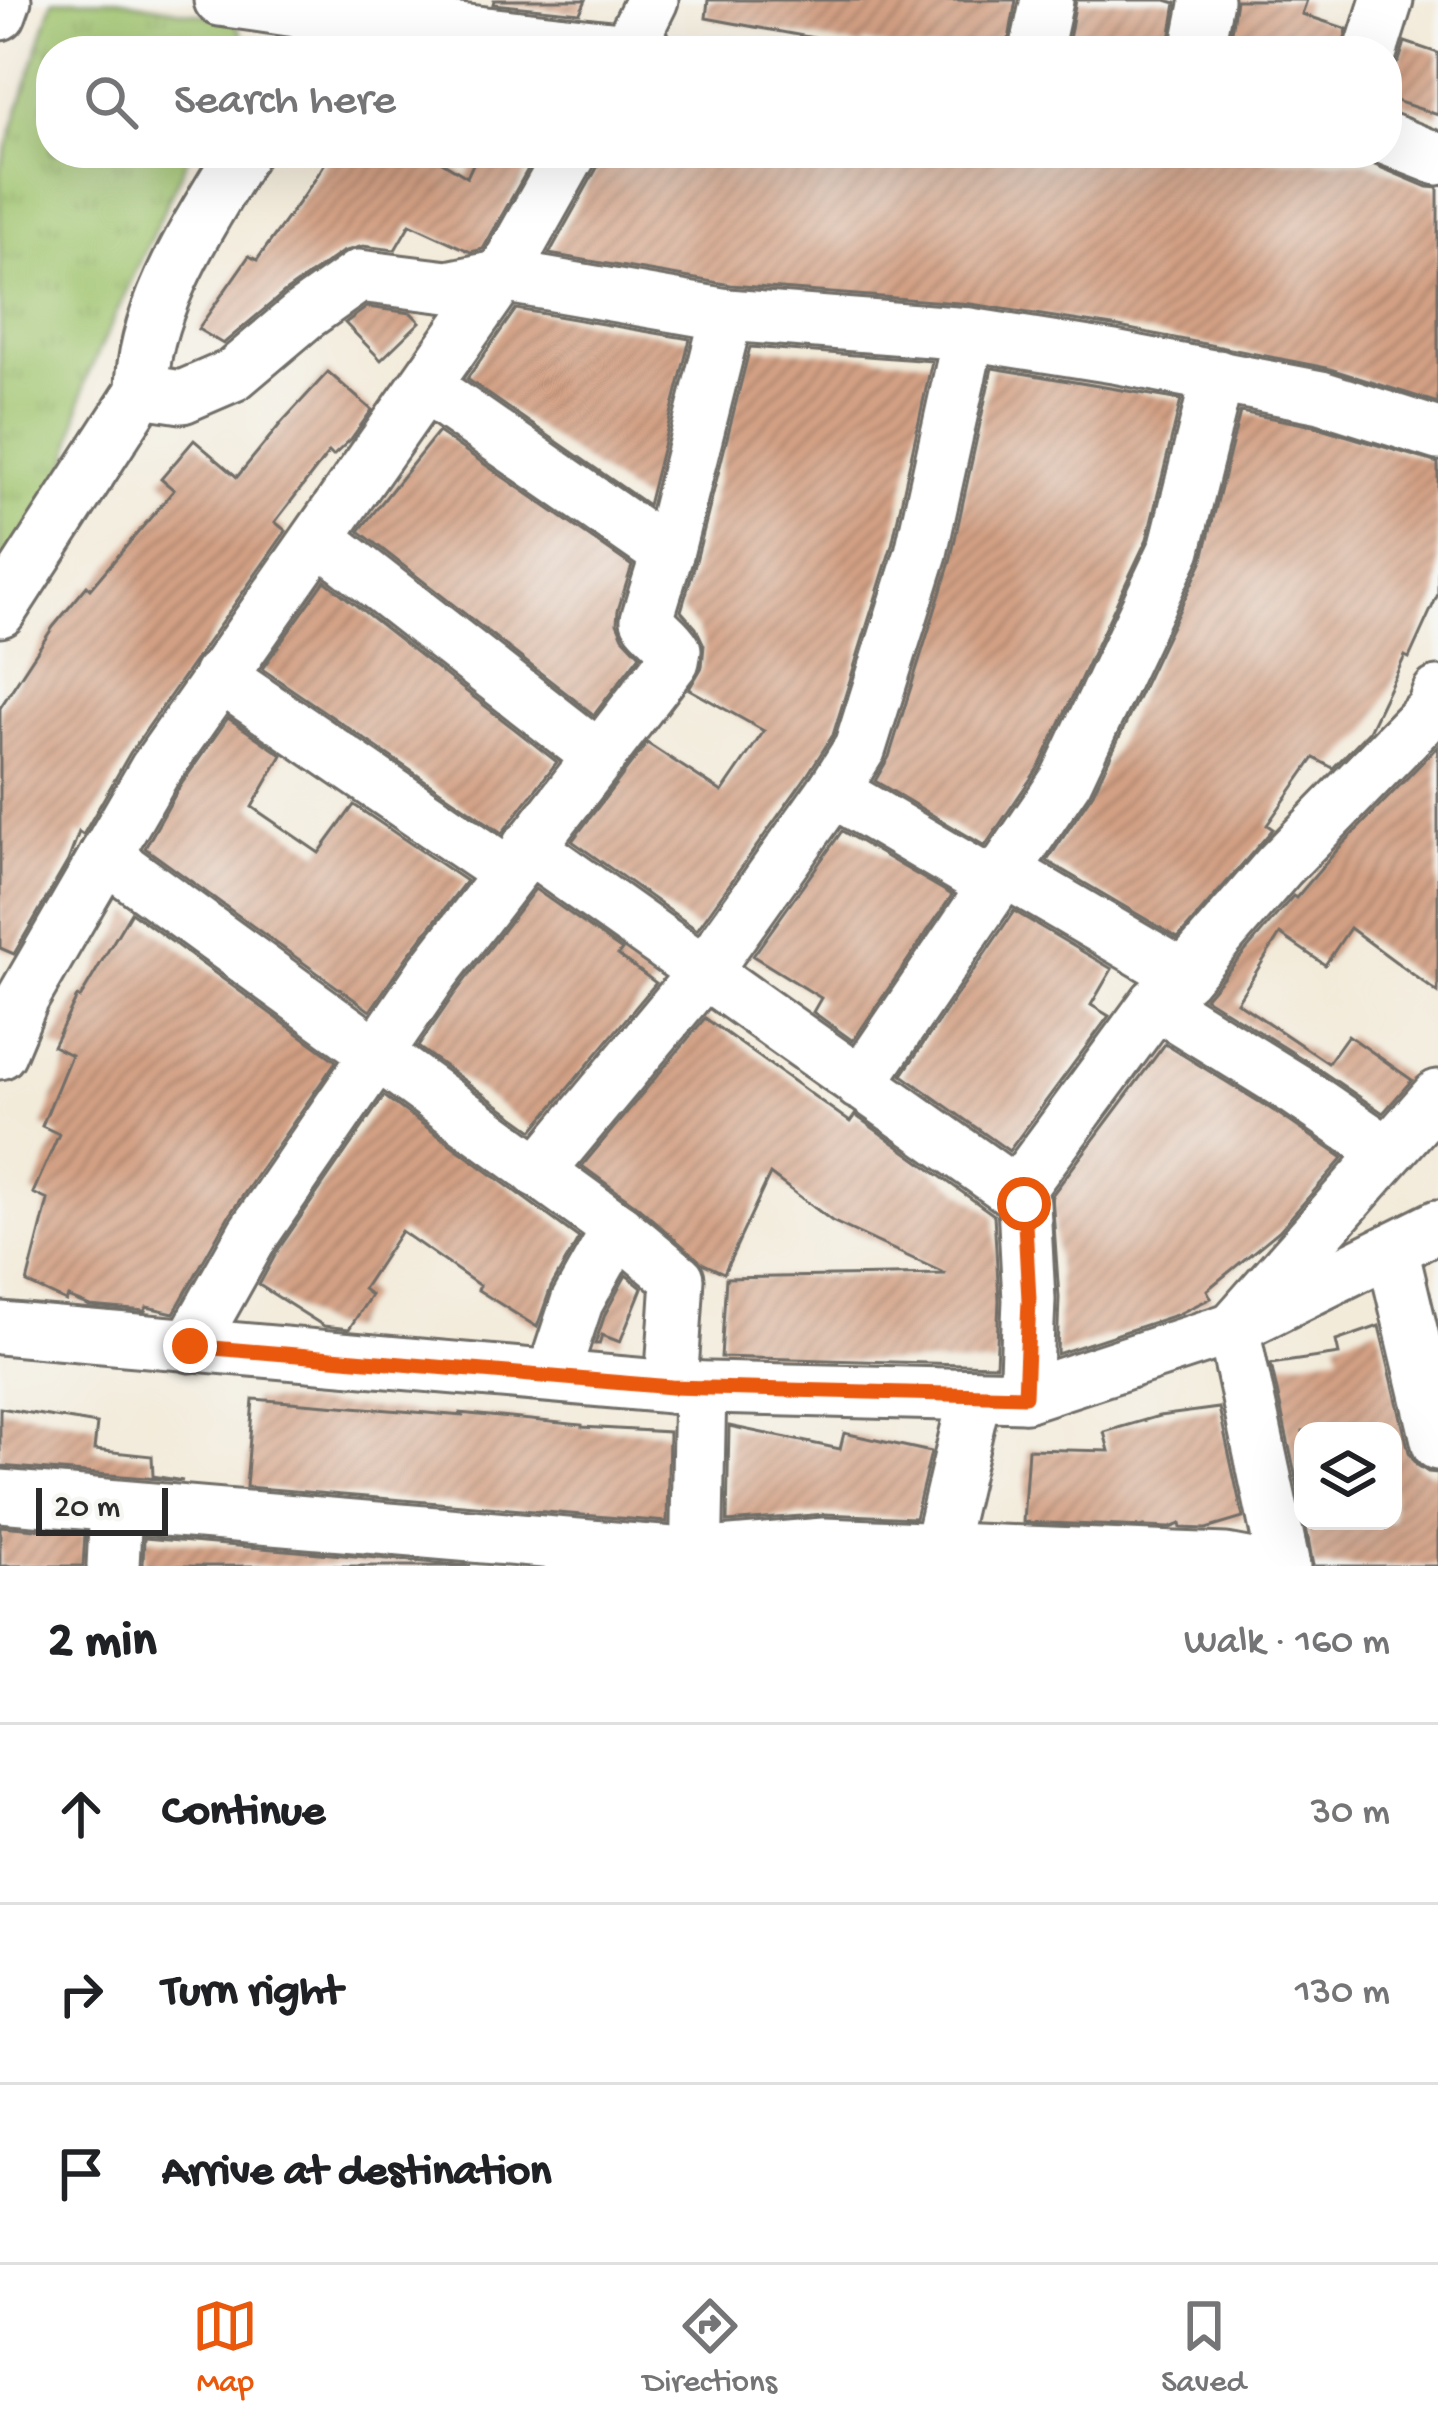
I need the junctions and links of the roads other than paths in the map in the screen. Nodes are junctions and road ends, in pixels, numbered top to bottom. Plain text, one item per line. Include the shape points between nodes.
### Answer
1 (5, 0) edge
2 (220, 0) edge
3 (652, 0) edge
4 (1047, 0) edge
5 (1207, 0) edge
6 (1387, 0) edge
7 (0, 14) edge
8 (531, 19) edge
9 (320, 22) edge
10 (587, 36) edge
11 (639, 36) edge
12 (1039, 36) edge
13 (1200, 36) edge
14 (1376, 36) edge
15 (1402, 145) edge
16 (1438, 159) edge
17 (233, 168) edge
18 (563, 168) edge
19 (502, 276) junction
20 (727, 315) junction
21 (969, 334) junction
22 (1218, 376) junction
23 (426, 387) junction
24 (142, 391) junction
25 (1438, 434) edge
26 (320, 538) junction
27 (667, 554) junction
28 (0, 611) edge
29 (219, 676) junction
30 (1436, 706) edge
31 (598, 756) junction
32 (833, 791) junction
33 (105, 856) junction
34 (518, 860) junction
35 (998, 878) junction
36 (705, 971) junction
37 (1170, 989) junction
38 (0, 1053) edge
39 (376, 1055) junction
40 (860, 1084) junction
41 (1438, 1096) edge
42 (1387, 1152) junction
43 (538, 1172) junction
44 (1016, 1193) junction
45 (1438, 1226) edge
46 (618, 1229) junction
47 (1392, 1249) junction
48 (0, 1328) edge
49 (1233, 1328) junction
50 (190, 1346) junction
51 (553, 1376) junction
52 (686, 1387) junction
53 (1000, 1395) junction
54 (1438, 1444) edge
55 (0, 1496) edge
56 (116, 1507) junction
57 (938, 1557) edge
58 (696, 1561) edge
59 (1124, 1561) edge
60 (113, 1566) edge
61 (1258, 1566) edge
62 (1284, 1566) edge

1 - 7 street
2 - 9 street
3 - 11 street
4 - 12 street
5 - 13 street
6 - 14 street
8 - 9 street
8 - 10 street
15 - 16 street
17 - 24 street via 178,263 142,364
18 - 19 street
19 - 20 street
19 - 23 street
19 - 24 street via 448,287 359,276 233,375 182,397
20 - 21 street
20 - 27 street
21 - 22 street
21 - 32 street via 921,553 860,748
22 - 25 street
22 - 35 street via 1175,549 1066,780
23 - 26 street
23 - 27 street
24 - 28 street
26 - 29 street
26 - 31 street
27 - 31 street via 647,619 668,638 673,661
29 - 33 street
29 - 34 street
30 - 37 street
31 - 34 street
32 - 35 street
32 - 36 street
33 - 38 street
33 - 39 street
34 - 36 street
34 - 39 street
35 - 37 street
35 - 40 street
36 - 40 street
36 - 43 street
37 - 42 street
37 - 44 street
39 - 43 street
39 - 50 street via 253,1234
40 - 44 street
41 - 42 street
42 - 49 street
43 - 46 street
44 - 53 street via 1024,1204 1029,1300
45 - 47 street
46 - 51 street via 577,1302
46 - 52 street via 677,1279
47 - 49 street
47 - 54 street
48 - 50 street
49 - 53 street
49 - 62 street
50 - 51 street
51 - 52 street
52 - 53 street
52 - 58 street
53 - 57 street
55 - 56 street
56 - 58 street
56 - 60 street
57 - 58 street via 824,1544
57 - 59 street
59 - 61 street

